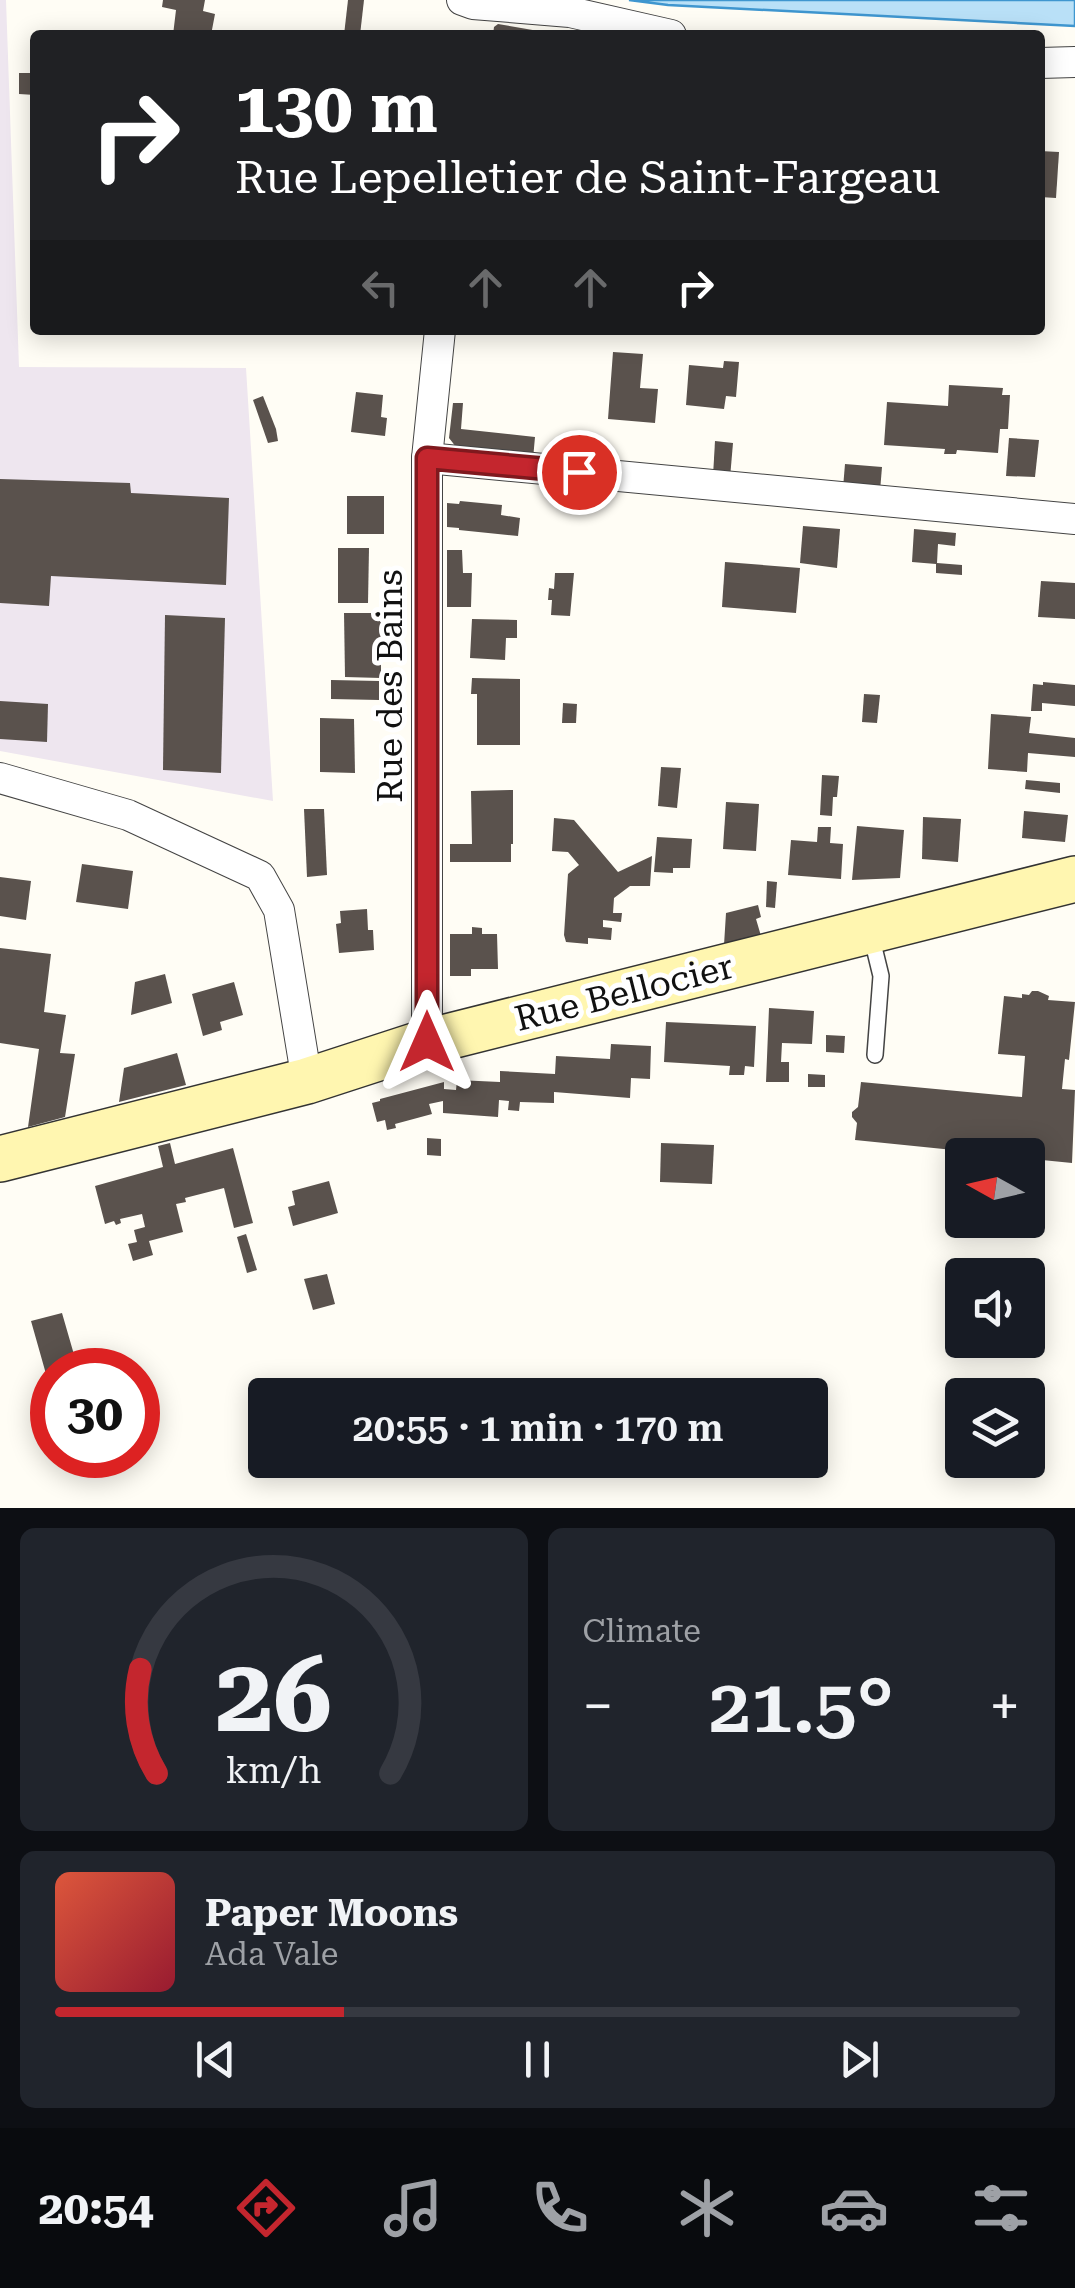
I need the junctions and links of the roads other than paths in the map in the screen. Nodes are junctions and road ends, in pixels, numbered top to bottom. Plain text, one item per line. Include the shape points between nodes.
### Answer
1 (468, 2) edge
2 (470, 30) edge
3 (649, 30) edge
4 (1045, 62) edge
5 (1075, 62) edge
6 (439, 335) edge
7 (427, 458) junction
8 (1075, 519) edge
9 (0, 778) edge
10 (1075, 879) edge
11 (870, 931) junction
12 (427, 1042) junction
13 (875, 1055) dead end
14 (308, 1081) junction
15 (0, 1160) edge

1 - 2 street
1 - 3 street via 570,12
4 - 5 street
6 - 7 street, Rue des Bains
7 - 8 street
7 - 12 street, Rue des Bains
9 - 14 street via 128,815 260,876 279,910
10 - 11 street, Rue Bellocier
11 - 12 street, Rue Bellocier
11 - 13 lane via 882,976
12 - 14 street, Rue Bellocier
14 - 15 street, Rue Bellocier

